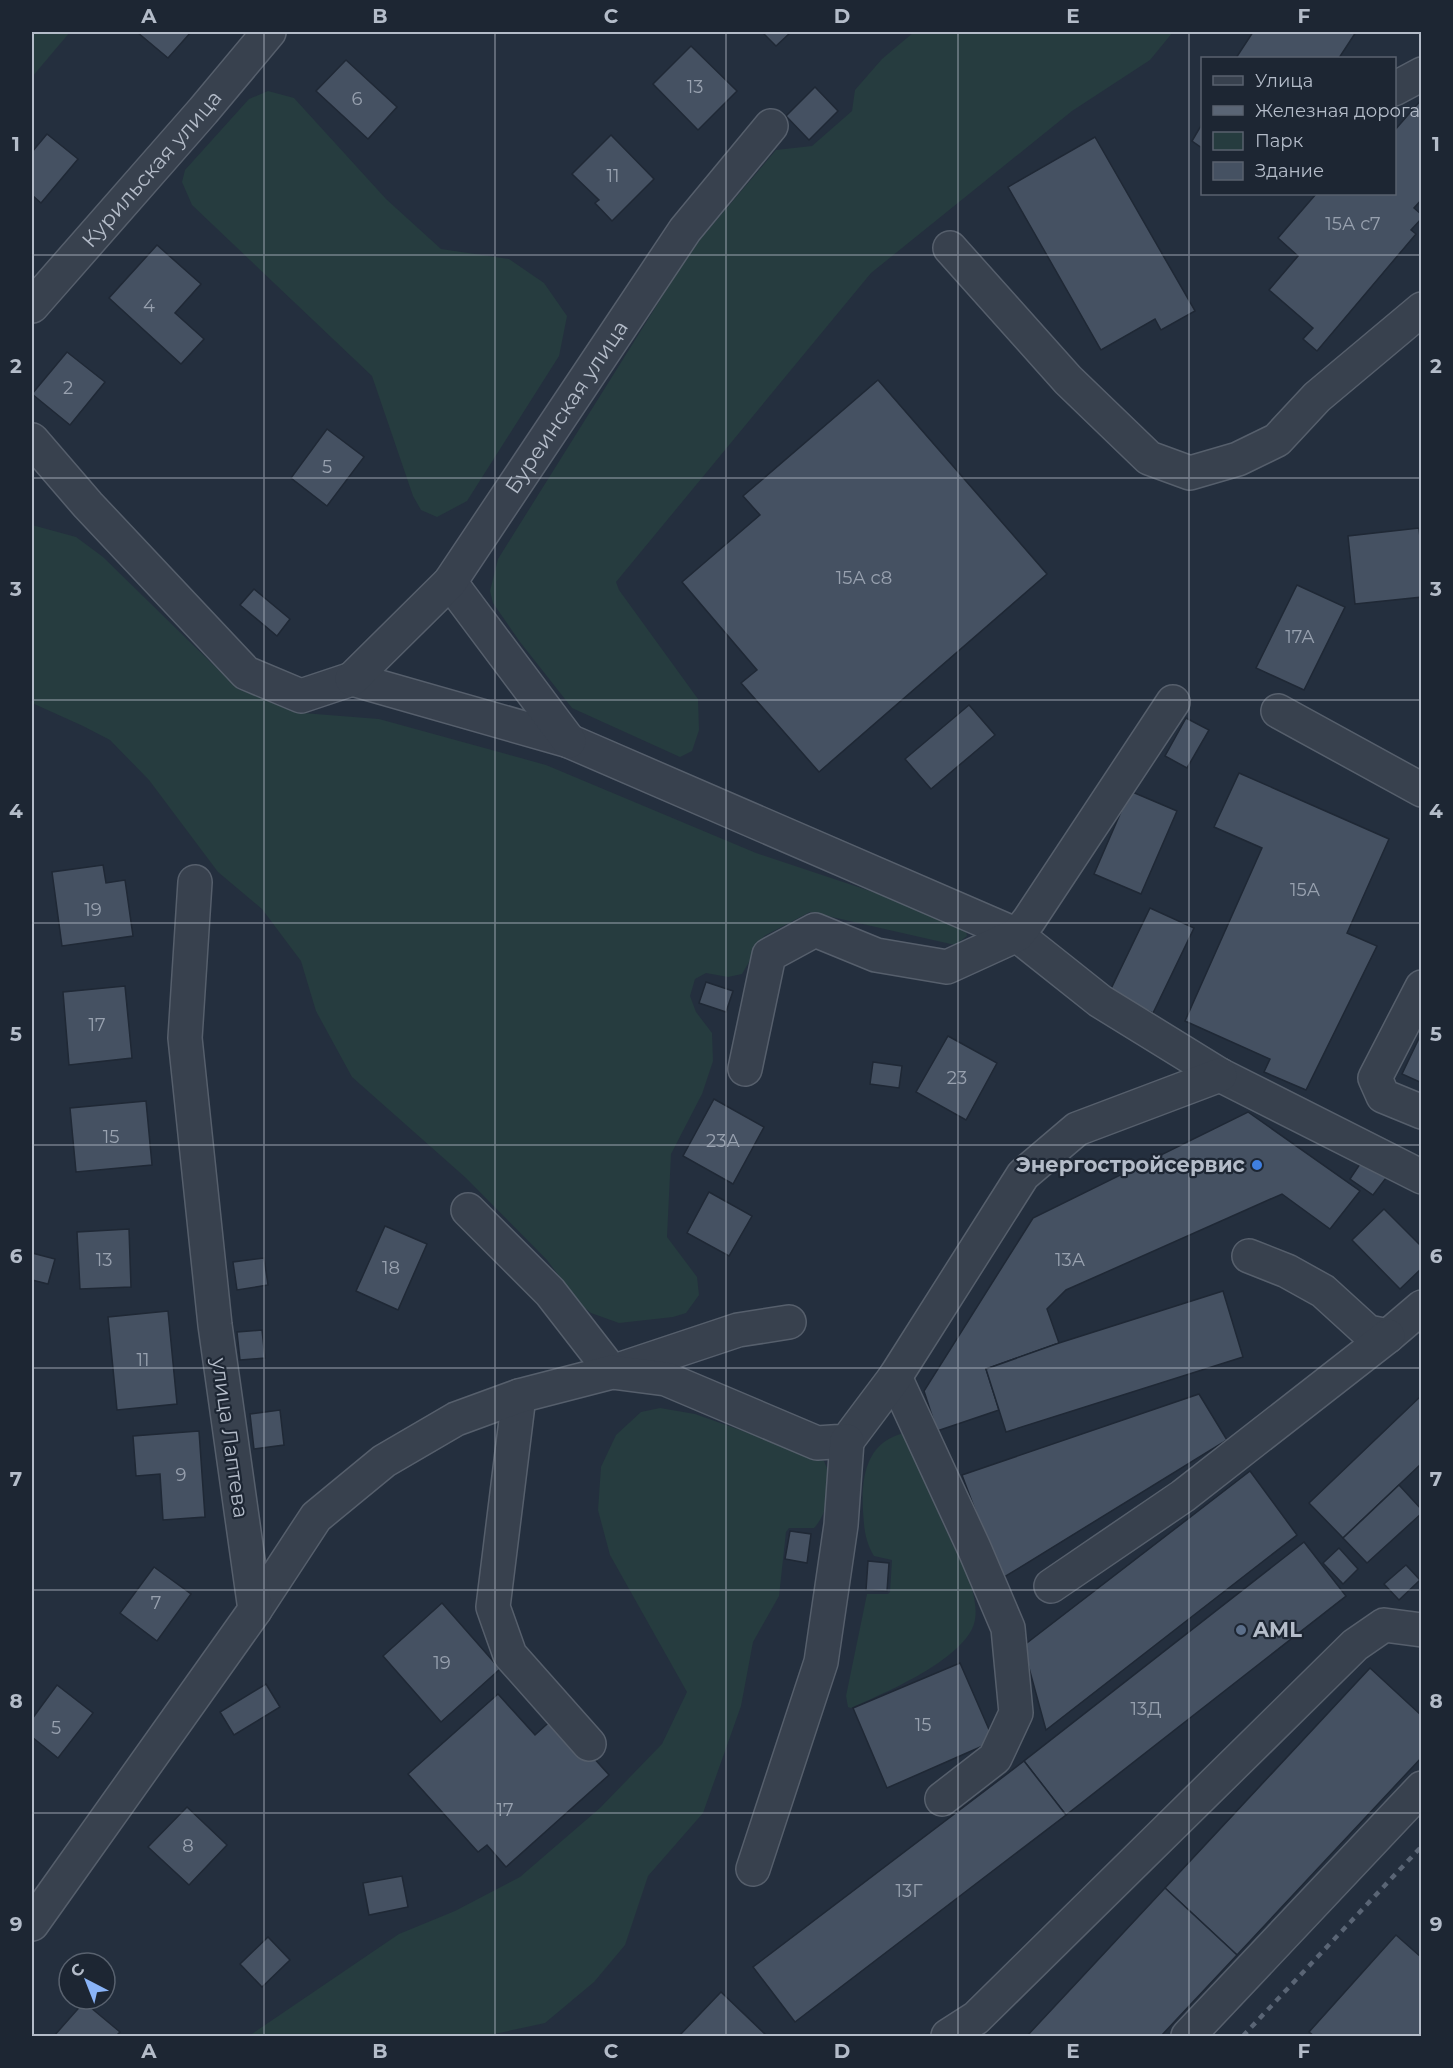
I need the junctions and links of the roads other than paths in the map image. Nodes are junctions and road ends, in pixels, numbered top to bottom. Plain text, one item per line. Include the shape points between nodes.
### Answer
1 (269, 32) edge
2 (1422, 74) edge
3 (1396, 88) edge
4 (771, 126) dead end
5 (950, 248) dead end
6 (32, 306) edge
7 (1422, 309) edge
8 (32, 440) edge
9 (450, 582) junction
10 (352, 679) junction
11 (1173, 702) dead end
12 (1278, 711) dead end
13 (569, 741) junction
14 (1422, 790) edge
15 (195, 882) dead end
16 (1017, 935) junction
17 (1422, 987) edge
18 (745, 1069) dead end
19 (1220, 1075) junction
20 (1422, 1112) edge
21 (1422, 1177) edge
22 (468, 1210) dead end
23 (1249, 1256) dead end
24 (1422, 1307) edge
25 (789, 1322) dead end
26 (1388, 1336) junction
27 (612, 1371) junction
28 (895, 1377) junction
29 (519, 1396) junction
30 (847, 1441) junction
31 (1051, 1587) dead end
32 (255, 1610) junction
33 (1422, 1630) edge
34 (589, 1744) dead end
35 (1422, 1788) edge
36 (942, 1799) dead end
37 (753, 1869) dead end
38 (32, 1924) edge
39 (948, 2037) edge
40 (1188, 2037) edge

1 - 6 street, Курильская улица
2 - 3 street
4 - 9 street, Буреинская улица via 685,230
5 - 7 street via 1068,380 1149,458 1190,473 1238,459 1277,440 1317,397
8 - 10 street via 246,673 301,696
9 - 10 street, Буреинская улица
9 - 13 street
10 - 13 street
11 - 16 street
12 - 14 street
13 - 16 street
15 - 32 street, улица Лаптева via 185,1038 215,1325
16 - 18 street via 947,967 876,955 815,930 769,955
16 - 19 street via 1100,1001
17 - 20 street via 1375,1078 1383,1095
19 - 21 street
19 - 28 street via 1077,1129 1023,1175
22 - 27 street via 550,1292
23 - 26 street via 1287,1270 1323,1291 1368,1332
24 - 26 street
25 - 27 street via 738,1330
26 - 31 street via 1183,1496
27 - 29 street
27 - 30 street via 666,1379 817,1443
28 - 30 street
28 - 36 street via 1008,1628 1016,1713 995,1758
29 - 32 street via 456,1419 384,1461 316,1517
29 - 34 street via 493,1606 510,1655
30 - 37 street via 841,1525 821,1662
32 - 38 street
33 - 39 street via 1384,1625 1354,1645 976,2018
35 - 40 street

